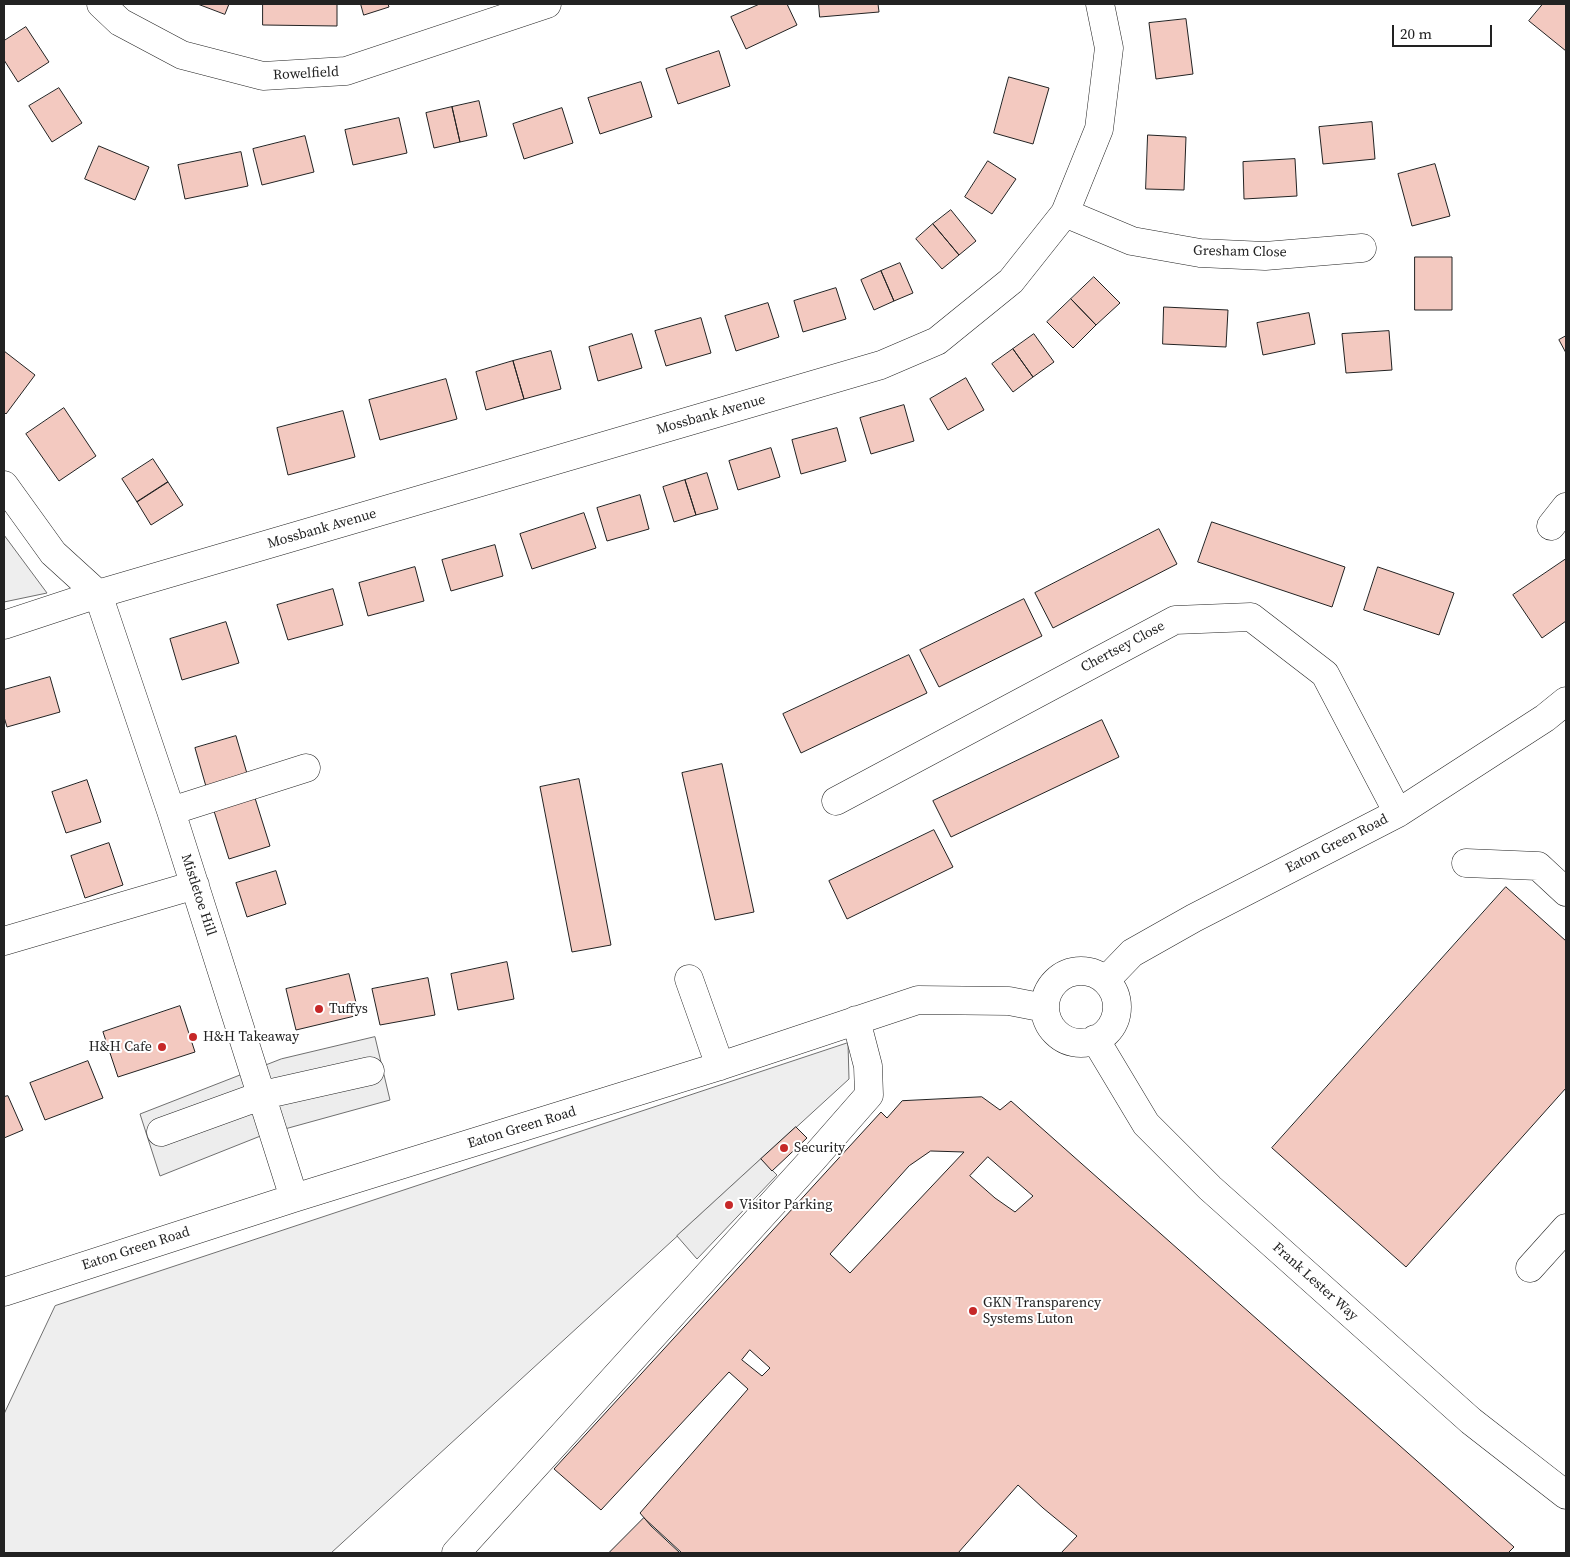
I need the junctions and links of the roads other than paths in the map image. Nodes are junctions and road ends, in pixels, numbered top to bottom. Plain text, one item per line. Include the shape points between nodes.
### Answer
1 (101, 4) edge
2 (547, 4) edge
3 (1100, 4) edge
4 (1065, 213) junction
5 (1362, 248) dead end
6 (4, 485) edge
7 (98, 594) junction
8 (4, 625) edge
9 (1566, 701) edge
10 (306, 768) dead end
11 (836, 800) dead end
12 (171, 811) junction
13 (1398, 813) junction
14 (1466, 863) dead end
15 (195, 885) junction
16 (1566, 892) edge
17 (4, 941) edge
18 (689, 979) dead end
19 (1106, 980) junction
20 (1045, 1008) junction
21 (856, 1020) junction
22 (1095, 1039) junction
23 (720, 1066) junction
24 (370, 1071) dead end
25 (263, 1095) junction
26 (161, 1132) dead end
27 (294, 1198) junction
28 (1566, 1228) edge
29 (1530, 1268) dead end
30 (4, 1292) edge
31 (1566, 1495) edge
32 (456, 1553) edge

1 - 2 street, Rowelfield via 120,22 182,55 263,76 346,72
3 - 4 street, Mossbank Avenue via 1109,48 1099,129
4 - 5 street, Gresham Close via 1132,241 1200,254 1265,256
4 - 7 street, Mossbank Avenue via 1011,281 937,341 881,365
6 - 7 street via 53,553
7 - 8 street, Mossbank Avenue
7 - 12 street, Mistletoe Hill
9 - 13 street, Eaton Green Road
10 - 12 street
11 - 13 street, Chertsey Close via 1174,620 1250,617 1325,674
12 - 15 street, Mistletoe Hill
13 - 19 street, Eaton Green Road via 1194,918 1132,954
14 - 16 street via 1538,866
15 - 17 street
15 - 25 street, Mistletoe Hill
18 - 23 street
19 - 20 street via 1083,971 1071,972 1051,987
19 - 22 street via 1117,1001 1116,1013 1106,1033
20 - 21 street, Eaton Green Road via 1009,1002 918,1000
20 - 22 street via 1048,1022 1063,1038 1079,1042
21 - 23 street, Eaton Green Road
21 - 32 street via 868,1066 869,1095
22 - 31 street, Frank Lester Way via 1146,1124 1210,1188 1471,1421
23 - 27 street, Eaton Green Road
24 - 25 street
25 - 26 street
25 - 27 street, Mistletoe Hill
27 - 30 street, Eaton Green Road
28 - 29 street

